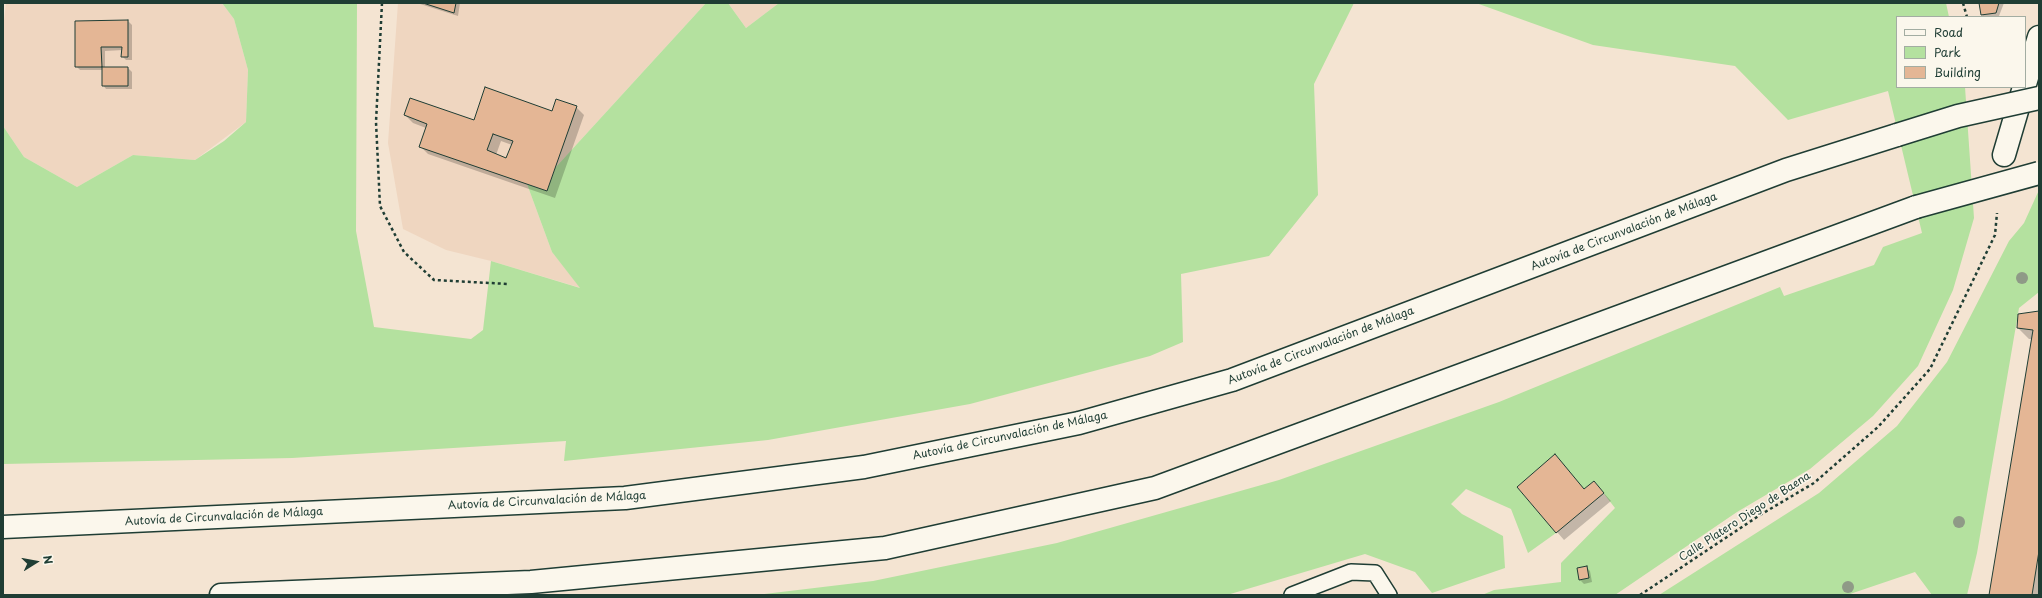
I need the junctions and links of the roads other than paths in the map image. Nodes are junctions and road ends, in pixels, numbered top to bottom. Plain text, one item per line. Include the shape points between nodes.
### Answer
1 (2039, 38) edge
2 (2026, 81) edge
3 (2024, 88) edge
4 (2039, 98) edge
5 (2004, 155) dead end
6 (2039, 173) edge
7 (3, 527) edge
8 (221, 595) edge
9 (1292, 595) edge
10 (1390, 595) edge

1 - 2 main road
3 - 5 main road
4 - 7 main road, Autovía de Circunvalación de Málaga, bridge via 1958,116 1786,170 1232,380 1064,426 864,467 625,498
6 - 8 main road, bridge via 1916,207 1156,488 885,548 530,582
9 - 10 lane via 1351,572 1375,573

